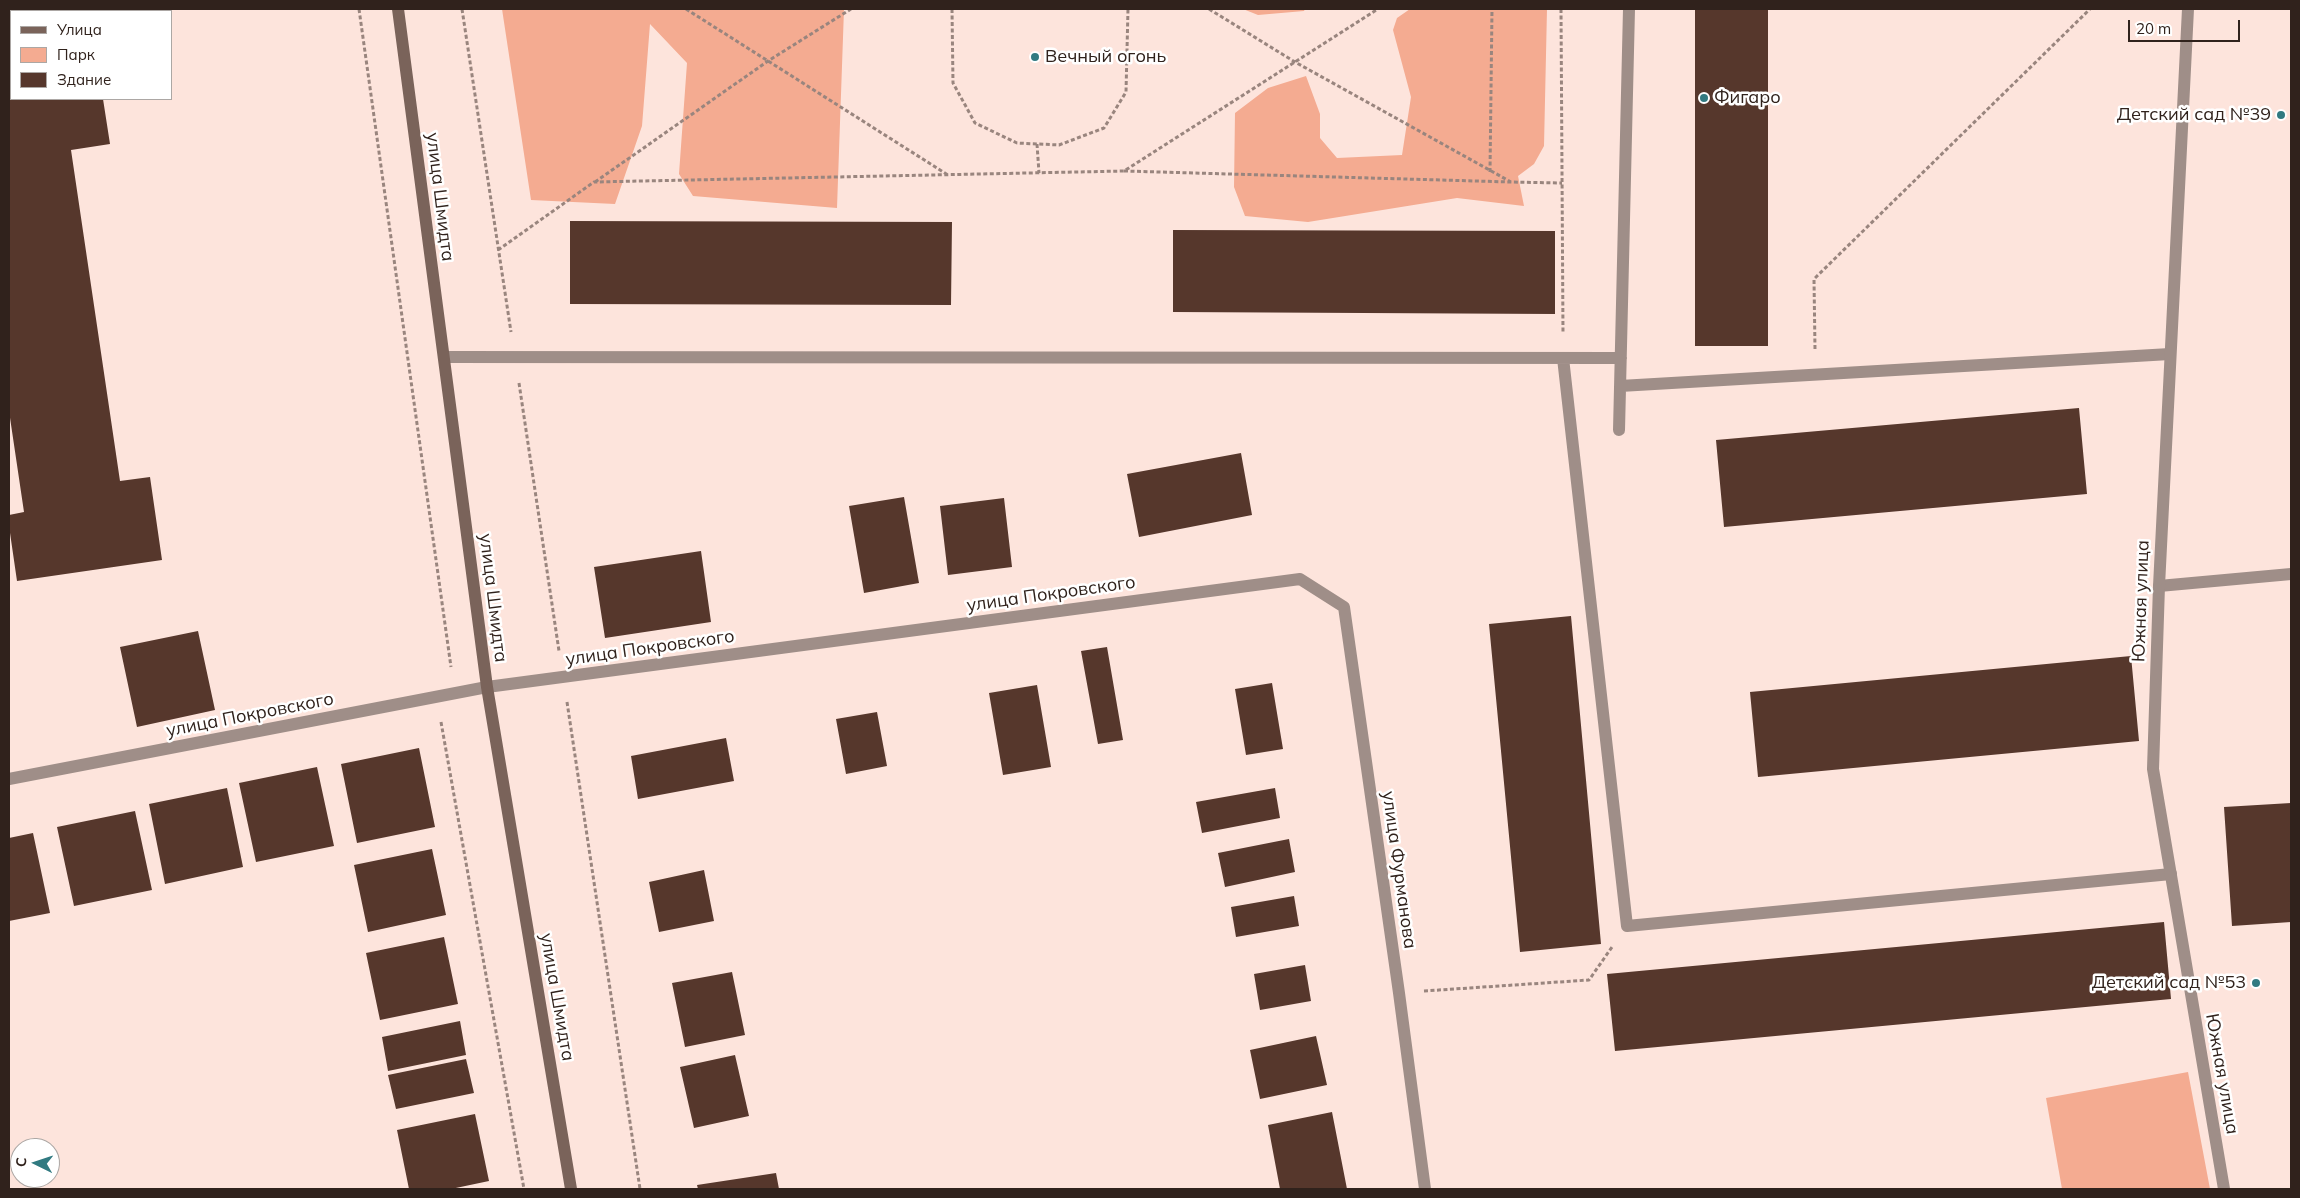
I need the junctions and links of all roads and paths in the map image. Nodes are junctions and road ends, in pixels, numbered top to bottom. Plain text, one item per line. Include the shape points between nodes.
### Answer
1 (359, 9) edge
2 (398, 9) edge
3 (462, 9) edge
4 (686, 9) edge
5 (851, 9) edge
6 (952, 9) edge
7 (1128, 9) edge
8 (1209, 9) edge
9 (1378, 9) edge
10 (1492, 9) edge
11 (1561, 9) edge
12 (1630, 9) edge
13 (2090, 9) edge
14 (2188, 9) edge
15 (768, 61) junction
16 (1295, 62) junction
17 (1037, 144) junction
18 (1124, 171) junction
19 (1490, 172) junction
20 (1038, 173) junction
21 (948, 175) junction
22 (594, 182) junction
23 (1511, 182) junction
24 (1562, 183) junction
25 (498, 250) junction
26 (2170, 354) junction
27 (444, 357) junction
28 (515, 357) junction
29 (1563, 358) junction
30 (1621, 358) junction
31 (1816, 376) junction
32 (1620, 386) junction
33 (1619, 430) dead end
34 (2291, 574) edge
35 (1300, 579) joint
36 (2159, 586) junction
37 (563, 677) junction
38 (487, 687) junction
39 (455, 693) junction
40 (9, 779) edge
41 (2170, 874) junction
42 (1626, 926) junction
43 (1399, 993) junction
44 (524, 1189) edge
45 (571, 1189) edge
46 (640, 1189) edge
47 (1425, 1189) edge
48 (2224, 1189) edge

1 - 39 path
2 - 27 main road, улица Шмидта
3 - 25 path
4 - 15 path
5 - 15 path
6 - 17 path via 953,83 975,123 1017,143
7 - 17 path via 1126,92 1104,128 1059,145
8 - 16 path
9 - 16 path
10 - 19 path
11 - 24 path
12 - 30 street
13 - 31 path via 1814,279
14 - 26 street, Южная улица
15 - 21 path
15 - 22 path
16 - 18 path
16 - 19 path
17 - 20 path
18 - 20 path
18 - 23 path
19 - 23 path
20 - 21 path
21 - 22 path
22 - 25 path
23 - 24 path
24 - 29 path
25 - 28 path
26 - 31 street
26 - 36 street, Южная улица
27 - 28 street
27 - 38 main road, улица Шмидта
28 - 29 street
28 - 37 path
29 - 30 street
29 - 42 street
30 - 32 street
31 - 32 street
32 - 33 street
34 - 36 street
35 - 37 street, улица Покровского
35 - 43 street, улица Фурманова via 1344,606
36 - 41 street, Южная улица via 2153,769
37 - 38 street, улица Покровского
37 - 46 path
38 - 39 street, улица Покровского
38 - 45 main road, улица Шмидта
39 - 40 street, улица Покровского
39 - 44 path via 441,721
41 - 42 street
41 - 48 street, Южная улица
42 - 43 path via 1589,980
43 - 47 street, улица Фурманова

